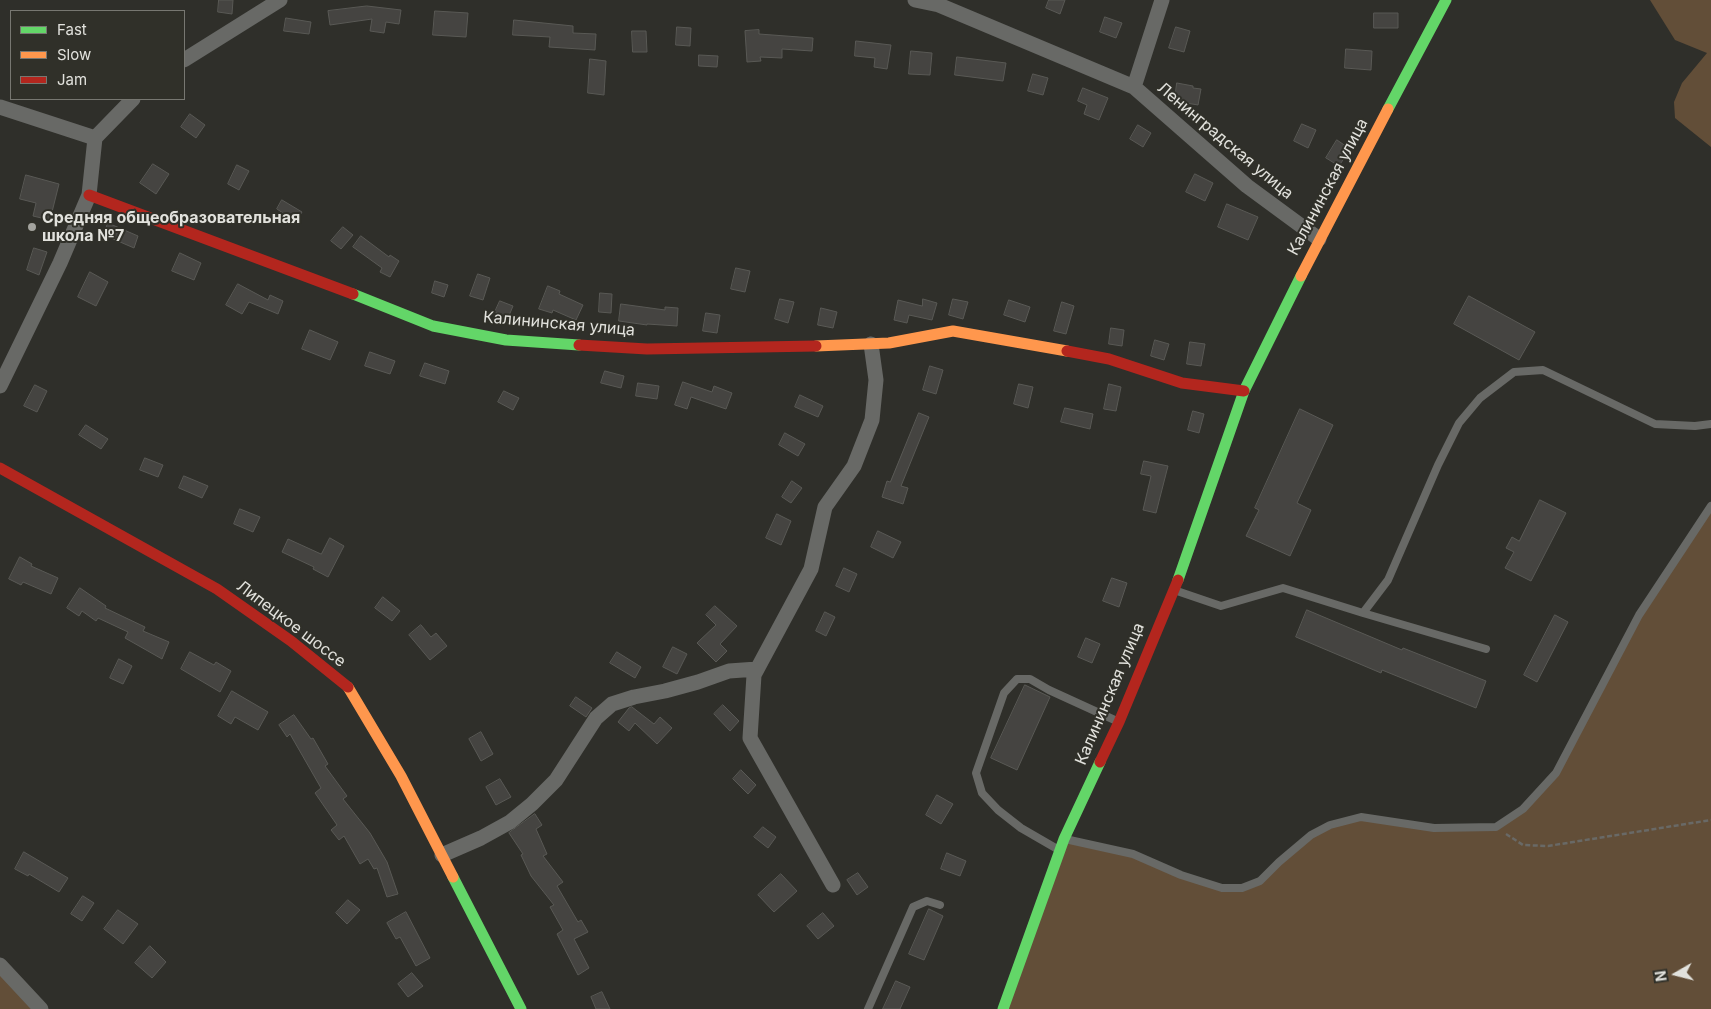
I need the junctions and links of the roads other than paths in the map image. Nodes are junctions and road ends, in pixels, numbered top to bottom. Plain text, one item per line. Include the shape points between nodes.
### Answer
1 (280, 0) edge
2 (914, 0) edge
3 (1162, 0) edge
4 (1446, 0) edge
5 (940, 2) edge
6 (185, 59) edge
7 (1134, 87) junction
8 (132, 100) edge
9 (0, 107) edge
10 (95, 138) junction
11 (89, 195) junction
12 (1319, 239) junction
13 (871, 344) junction
14 (0, 386) edge
15 (1244, 391) junction
16 (1711, 424) edge
17 (0, 468) edge
18 (1711, 506) edge
19 (1174, 590) junction
20 (1362, 613) junction
21 (1486, 649) dead end
22 (757, 669) junction
23 (1119, 722) junction
24 (1064, 839) junction
25 (1061, 851) junction
26 (442, 855) junction
27 (833, 885) dead end
28 (940, 905) dead end
29 (0, 965) edge
30 (41, 1009) edge
31 (521, 1009) edge
32 (868, 1009) edge
33 (1003, 1009) edge

1 - 6 street
2 - 5 street, Ленинградская улица
3 - 7 street, Ленинградская улица
4 - 12 street, Калининская улица
5 - 7 street, Ленинградская улица
7 - 12 street, Ленинградская улица via 1247,186
8 - 10 street
9 - 10 street
10 - 11 street
11 - 13 street, Калининская улица via 442,328 506,340 647,348
11 - 14 street
12 - 15 street, Калининская улица
13 - 15 street, Калининская улица via 953,331 1109,359 1182,383
13 - 22 street via 876,380 872,420 854,466 825,507 811,570
15 - 19 street, Калининская улица
16 - 20 lane via 1655,424 1543,370 1514,372 1480,398 1459,423 1388,580
17 - 26 street, Липецкое шоссе via 217,589 291,641 347,686 401,776
18 - 24 lane via 1639,615 1556,773 1523,809 1496,827 1434,828 1361,817 1330,825 1311,835 1260,881 1242,888 1222,888 1181,876 1133,854
19 - 20 lane via 1220,606 1283,588
19 - 23 street, Калининская улица
20 - 21 lane
22 - 26 street via 729,671 665,692 612,704 596,718 556,780 532,804 510,822
22 - 27 street via 750,738
23 - 24 street, Калининская улица
23 - 25 lane via 1030,679 1017,679 1004,693 976,773 982,793 1021,828
24 - 25 street, Калининская улица
25 - 33 street, Калининская улица
26 - 31 street, Липецкое шоссе
28 - 32 lane via 927,901 913,907
29 - 30 street

